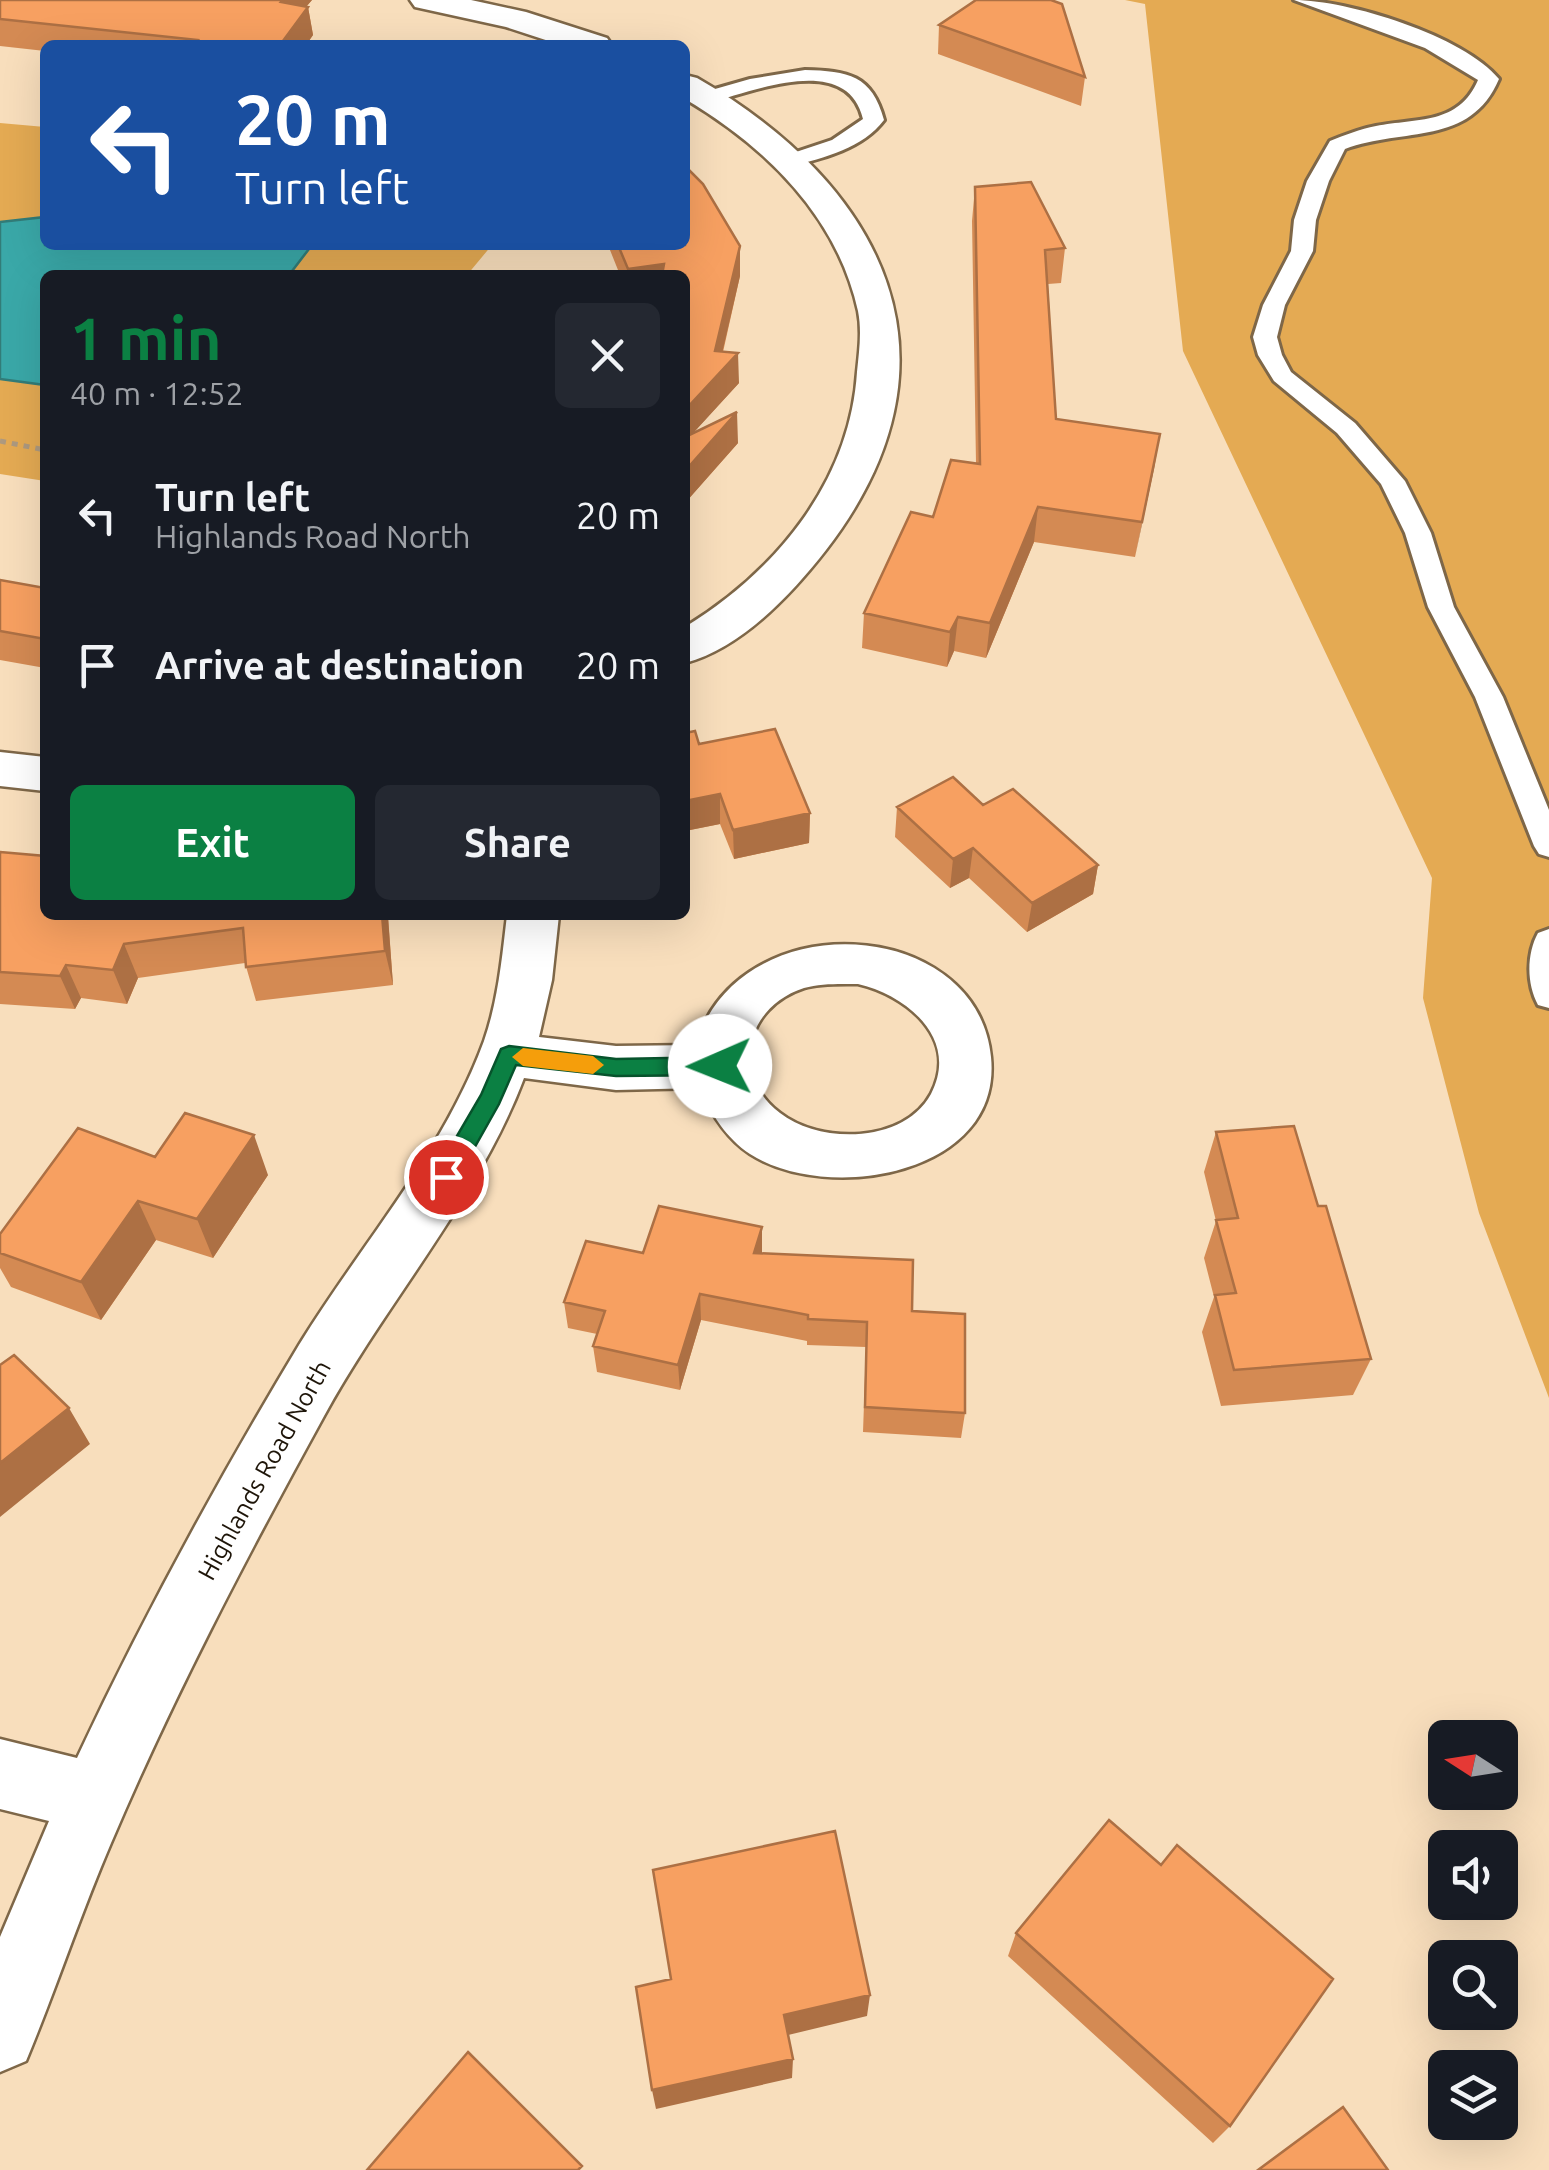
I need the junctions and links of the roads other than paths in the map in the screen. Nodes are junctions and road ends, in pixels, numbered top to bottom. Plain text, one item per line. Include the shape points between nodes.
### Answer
1 (426, 0) edge
2 (1304, 0) edge
3 (578, 40) edge
4 (696, 91) edge
5 (791, 160) junction
6 (690, 644) edge
7 (0, 769) edge
8 (40, 773) edge
9 (1549, 846) edge
10 (532, 920) edge
11 (1549, 941) edge
12 (1549, 996) edge
13 (509, 1055) junction
14 (720, 1066) junction
15 (0, 1774) edge
16 (92, 1796) junction
17 (0, 2035) edge

1 - 3 street
2 - 9 lane via 1438,48 1482,68 1489,80 1471,112 1455,120 1337,145 1318,181 1302,251 1265,337 1282,376 1346,428 1392,481
4 - 5 street
4 - 5 lane via 807,75 852,85 865,95 874,120 863,132
5 - 6 street via 823,196 857,252 878,313 880,377 865,447 832,514 776,580
7 - 8 street
10 - 13 street, Highlands Road North
11 - 12 lane
13 - 14 street via 616,1068
13 - 16 street, Highlands Road North via 446,1177 339,1333 262,1469
14 - 14 street via 736,1010 759,989 788,972 858,964 892,972 946,1008 962,1035 967,1066 959,1098 938,1126 906,1146 866,1157 825,1157 785,1146 753,1125 730,1098
15 - 16 street
16 - 17 street, Highlands Road North

